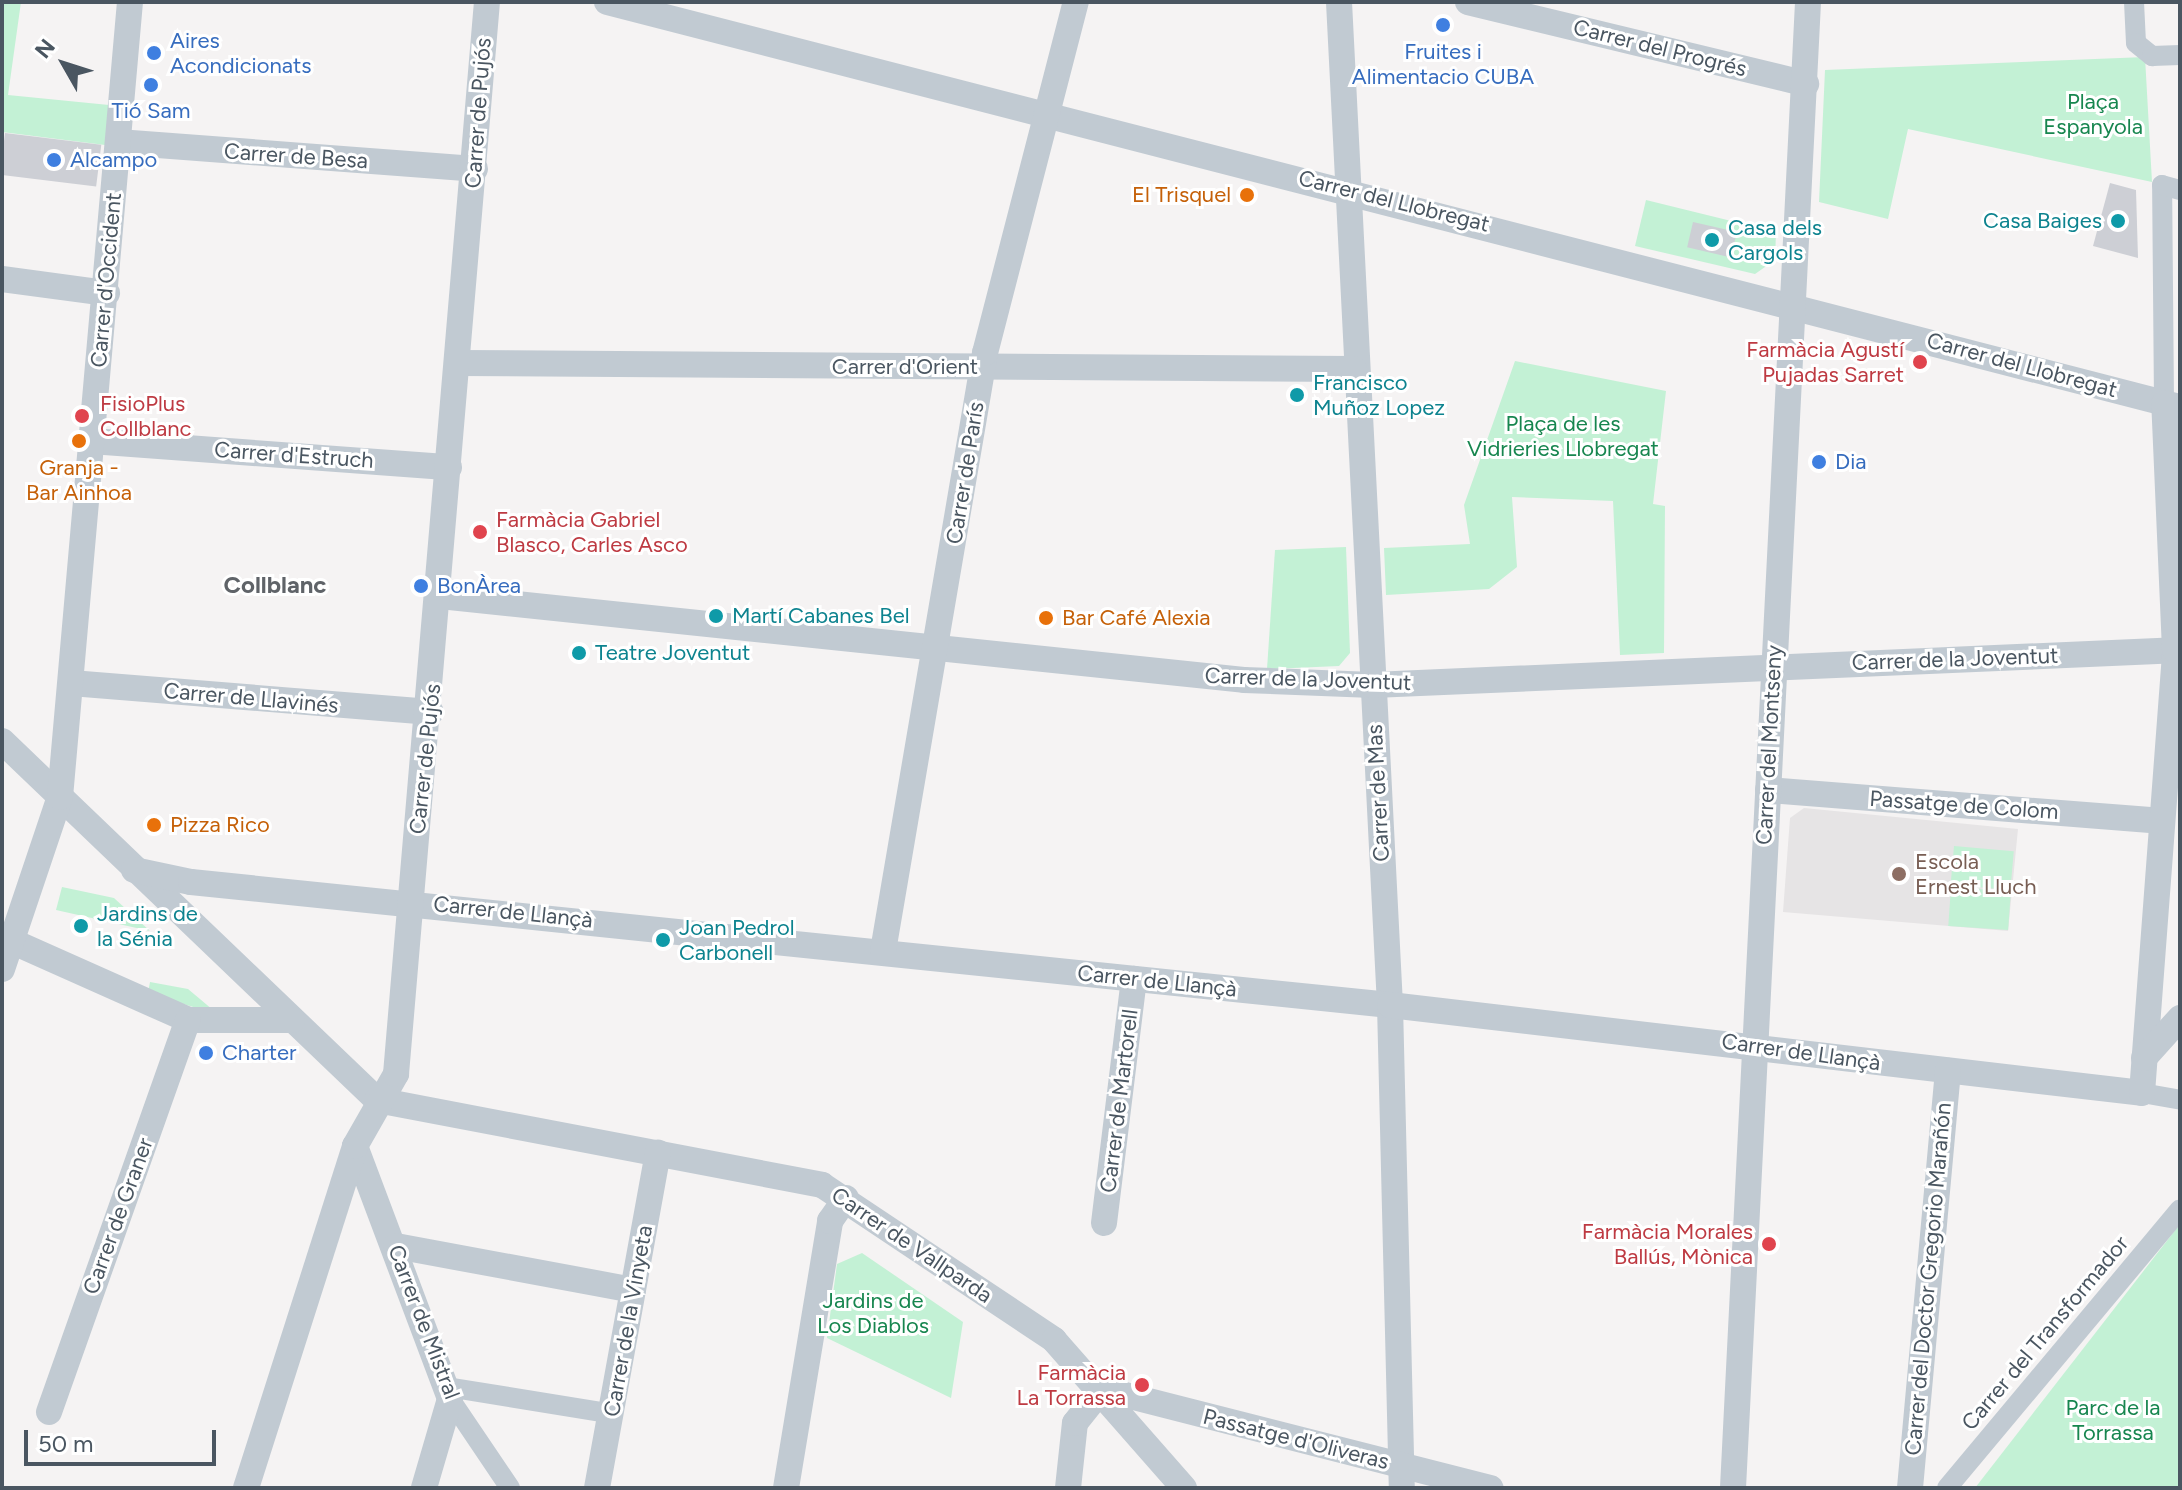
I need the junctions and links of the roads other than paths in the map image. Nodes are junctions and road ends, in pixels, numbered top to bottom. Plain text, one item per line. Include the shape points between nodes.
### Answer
1 (130, 2) edge
2 (487, 2) edge
3 (607, 2) edge
4 (1076, 2) edge
5 (1339, 2) edge
6 (1468, 2) edge
7 (1808, 2) edge
8 (2134, 2) edge
9 (2180, 55) edge
10 (1806, 84) junction
11 (1047, 114) junction
12 (118, 142) junction
13 (475, 169) junction
14 (2171, 187) edge
15 (1348, 190) junction
16 (2, 279) edge
17 (107, 293) junction
18 (1796, 303) junction
19 (457, 363) junction
20 (984, 368) junction
21 (1354, 369) junction
22 (2172, 405) edge
23 (91, 441) junction
24 (449, 467) junction
25 (440, 596) junction
26 (936, 650) junction
27 (2178, 650) edge
28 (1772, 666) junction
29 (71, 683) junction
30 (1373, 685) junction
31 (431, 712) junction
32 (2, 741) edge
33 (1768, 790) junction
34 (60, 797) junction
35 (2160, 821) junction
36 (134, 870) junction
37 (413, 901) junction
38 (7, 939) edge
39 (883, 951) junction
40 (2, 969) edge
41 (1134, 979) junction
42 (1390, 1005) junction
43 (2180, 1018) edge
44 (188, 1020) junction
45 (292, 1020) junction
46 (1754, 1048) junction
47 (2144, 1058) junction
48 (1948, 1071) junction
49 (2142, 1093) junction
50 (377, 1100) junction
51 (2180, 1100) edge
52 (355, 1146) junction
53 (658, 1153) junction
54 (846, 1198) junction
55 (2180, 1209) edge
56 (1104, 1223) dead end
57 (396, 1246) junction
58 (633, 1290) junction
59 (1102, 1389) junction
60 (448, 1393) junction
61 (49, 1412) dead end
62 (613, 1414) junction
63 (1402, 1477) edge
64 (246, 1488) edge
65 (424, 1488) edge
66 (510, 1488) edge
67 (597, 1488) edge
68 (786, 1488) edge
69 (1068, 1488) edge
70 (1184, 1488) edge
71 (1491, 1488) edge
72 (1733, 1488) edge
73 (1910, 1488) edge
74 (1947, 1488) edge

1 - 12 street, Carrer d'Occident
2 - 13 street, Carrer de Pujós
3 - 11 street, Carrer del Llobregat
4 - 11 street, Carrer de París
5 - 15 street, Carrer de Mas
6 - 10 street, Carrer del Progrés
7 - 10 street, Carrer del Montseny
8 - 9 street via 2136,43 2152,56
10 - 18 street, Carrer del Montseny
11 - 15 street, Carrer del Llobregat
11 - 20 street, Carrer de París
12 - 13 street, Carrer de Besa
12 - 17 street, Carrer d'Occident
13 - 19 street, Carrer de Pujós
14 - 22 street
15 - 18 street, Carrer del Llobregat
15 - 21 street, Carrer de Mas
16 - 17 street
17 - 23 street, Carrer d'Occident
18 - 22 street, Carrer del Llobregat
18 - 28 street, Carrer del Montseny
19 - 20 street, Carrer d'Orient
19 - 24 street, Carrer de Pujós
20 - 21 street, Carrer d'Orient
20 - 26 street, Carrer de París
21 - 30 street, Carrer de Mas
22 - 27 street
23 - 24 street, Carrer d'Estruch
23 - 29 street, Carrer d'Occident
24 - 25 street, Carrer de Pujós
25 - 26 street, Carrer de la Joventut
25 - 31 street, Carrer de Pujós
26 - 30 street, Carrer de la Joventut
26 - 39 street, Carrer de París
27 - 28 street, Carrer de la Joventut
27 - 35 street
28 - 30 street, Carrer de la Joventut
28 - 33 street, Carrer del Montseny
29 - 31 street, Carrer de Llavinés
29 - 34 street, Carrer d'Occident
30 - 42 street, Carrer de Mas
31 - 37 street, Carrer de Pujós
32 - 34 street
33 - 35 street, Passatge de Colom
33 - 46 street, Carrer del Montseny
34 - 36 street
34 - 38 street, Carrer d'Occident
35 - 47 street
36 - 37 street, Carrer de Llançà via 191,882
36 - 45 street
37 - 39 street, Carrer de Llançà
37 - 50 street, Carrer de Pujós via 396,1074
38 - 40 street, Carrer d'Occident
38 - 44 street
39 - 41 street, Carrer de Llançà
41 - 42 street, Carrer de Llançà
41 - 56 street, Carrer de Martorell
42 - 46 street, Carrer de Llançà
42 - 63 street, Carrer de Mas
43 - 47 street
44 - 45 street
44 - 61 street, Carrer de Graner
45 - 50 street
46 - 48 street, Carrer de Llançà
46 - 72 street, Carrer del Montseny
47 - 49 street
48 - 49 street, Carrer de Llançà
48 - 73 street, Carrer del Doctor Gregorio Marañón
49 - 51 street, Carrer de Llançà
50 - 52 street, Carrer de Pujós
50 - 53 street, Carrer de Vallparda
52 - 57 street, Carrer de Mistral
52 - 64 street, Carrer de Pujós
53 - 54 street, Carrer de Vallparda via 822,1185
53 - 58 street, Carrer de la Vinyeta
54 - 59 street, Carrer de Vallparda via 1054,1340
54 - 68 street via 830,1221
55 - 74 street, Carrer del Transformador
57 - 58 street
57 - 60 street, Carrer de Mistral
58 - 62 street, Carrer de la Vinyeta
59 - 63 street, Passatge d'Oliveras
59 - 69 street via 1075,1423
59 - 70 street, Carrer de Vallparda
60 - 62 street
60 - 65 street
60 - 66 street, Carrer de Mistral
62 - 67 street, Carrer de la Vinyeta
63 - 71 street, Passatge d'Oliveras

